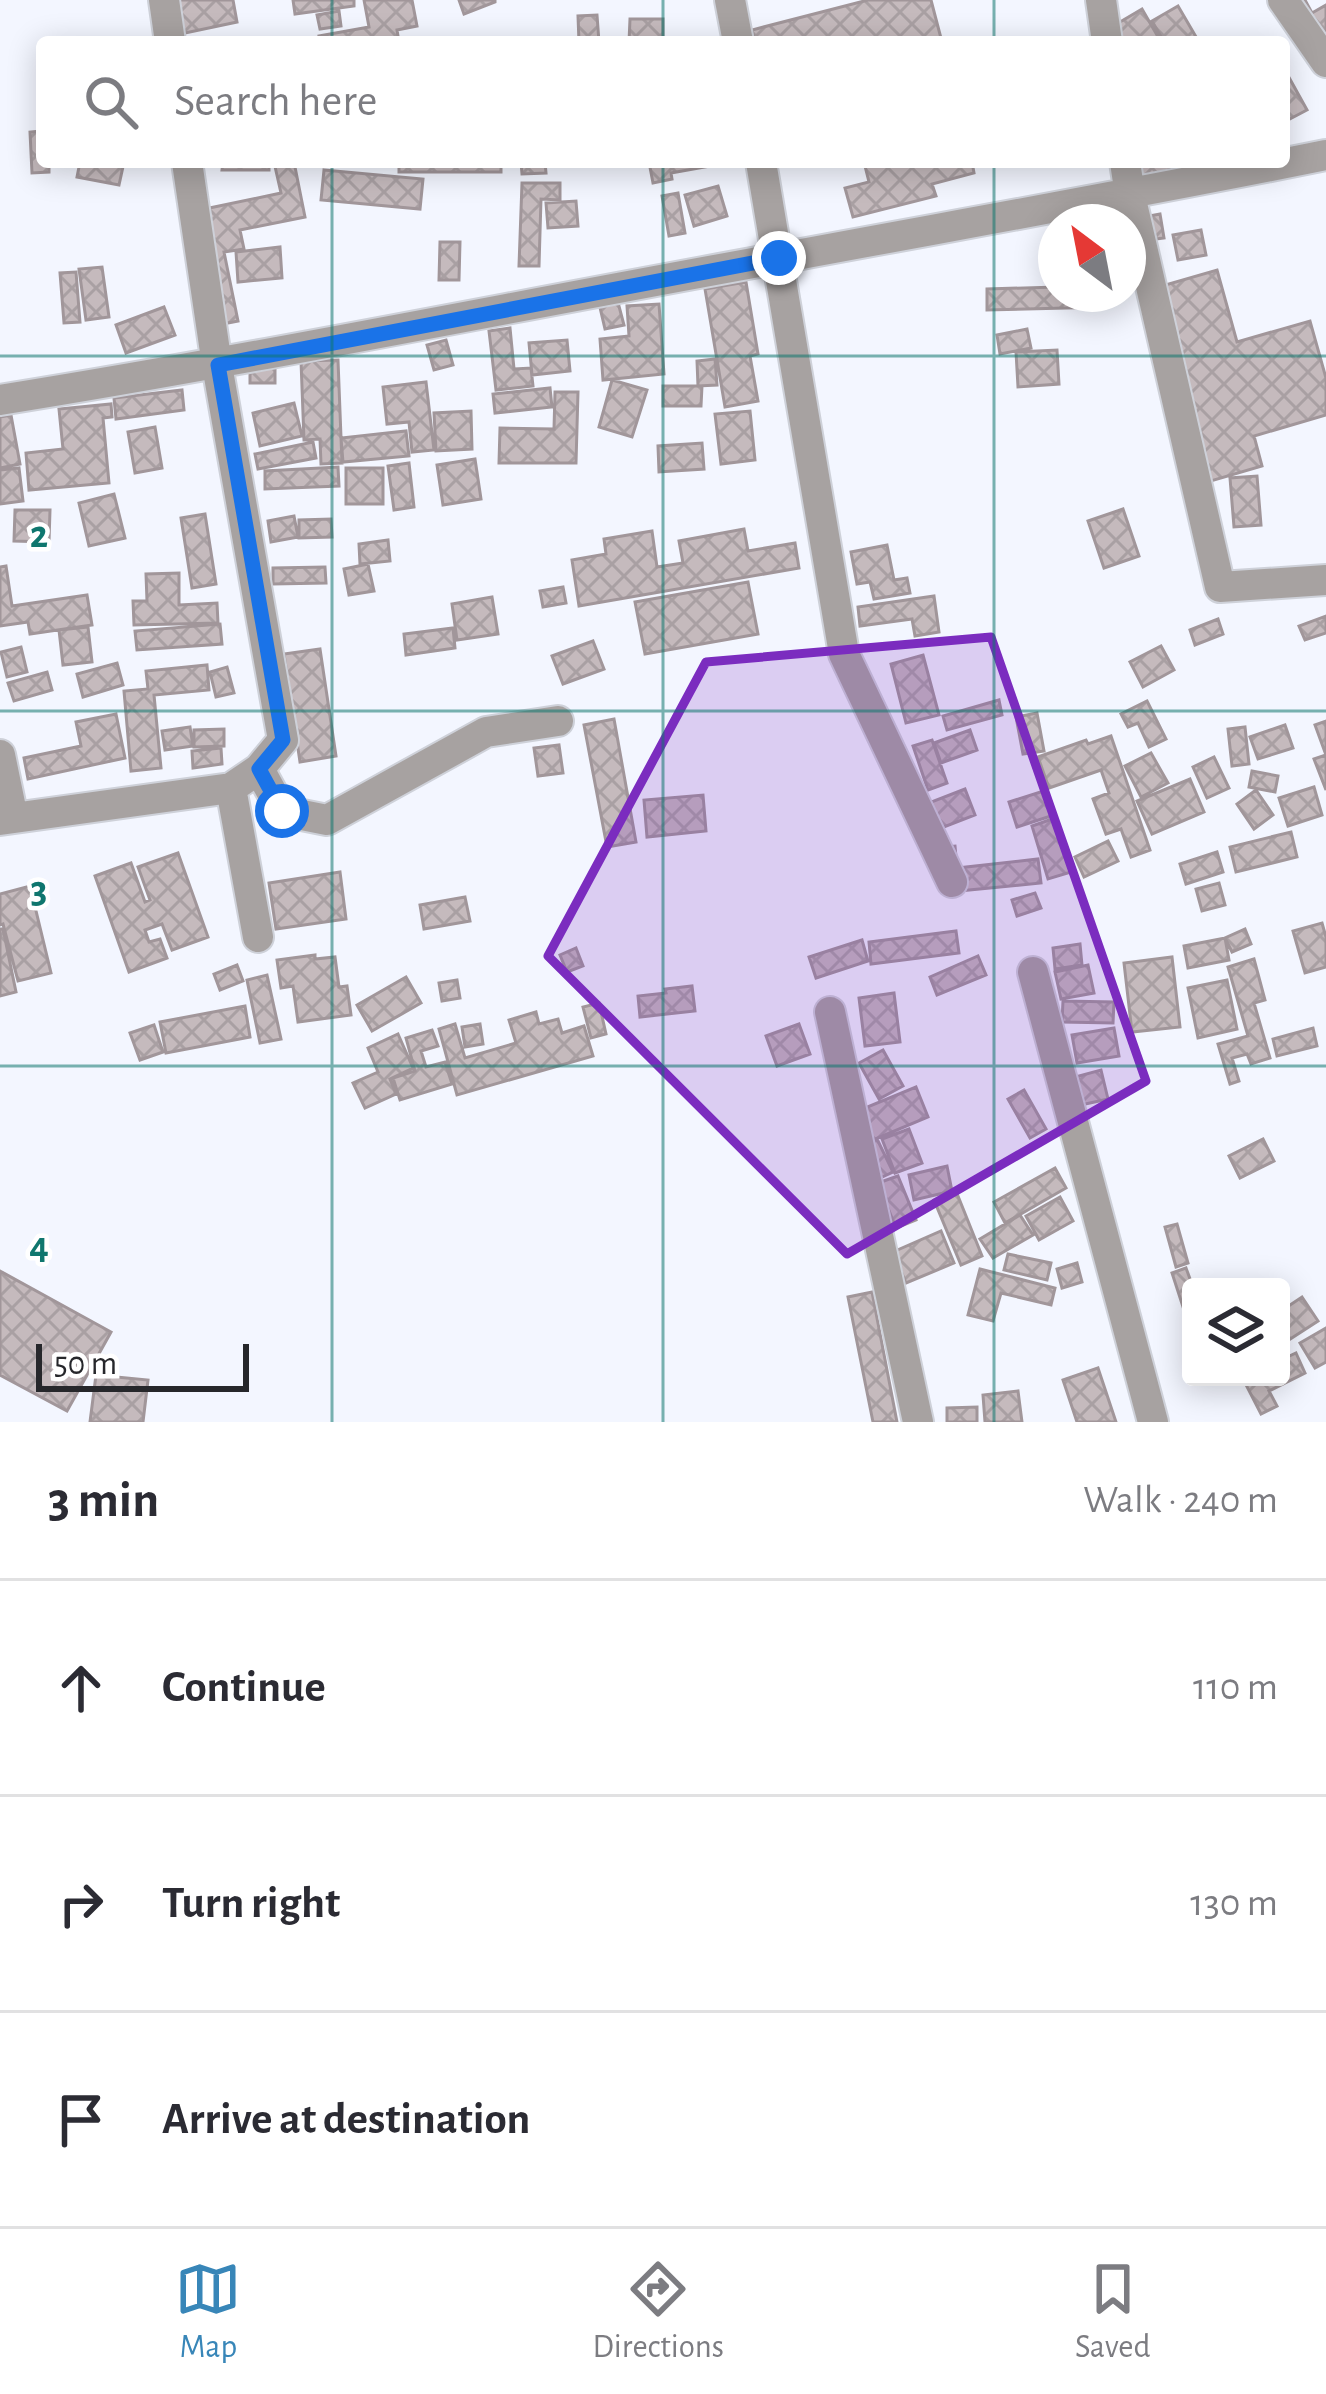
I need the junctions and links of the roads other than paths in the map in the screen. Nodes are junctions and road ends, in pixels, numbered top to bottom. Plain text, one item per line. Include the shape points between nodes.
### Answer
1 (164, 0) edge
2 (730, 0) edge
3 (1101, 0) edge
4 (1283, 0) edge
5 (169, 36) edge
6 (737, 36) edge
7 (1106, 36) edge
8 (1326, 62) edge
9 (1326, 155) edge
10 (1290, 162) edge
11 (189, 168) edge
12 (762, 168) edge
13 (1126, 168) edge
14 (1262, 168) edge
15 (1130, 195) junction
16 (779, 258) junction
17 (218, 365) junction
18 (0, 400) edge
19 (1326, 580) edge
20 (558, 721) dead end
21 (0, 755) edge
22 (259, 769) junction
23 (231, 788) junction
24 (6, 819) edge
25 (952, 882) dead end
26 (258, 937) dead end
27 (1033, 972) dead end
28 (830, 1012) dead end
29 (918, 1422) edge
30 (1153, 1422) edge

1 - 5 street
2 - 6 street
3 - 7 street
4 - 8 street
9 - 10 street
11 - 17 street
12 - 16 street
13 - 15 street
14 - 15 street
15 - 16 street
15 - 19 street via 1220,587
16 - 17 street
16 - 25 street via 844,654
17 - 18 street
17 - 22 street via 283,740
20 - 22 street via 486,732 327,820 282,811
21 - 24 street
22 - 23 street
23 - 24 street
23 - 26 street
27 - 30 street
28 - 29 street

